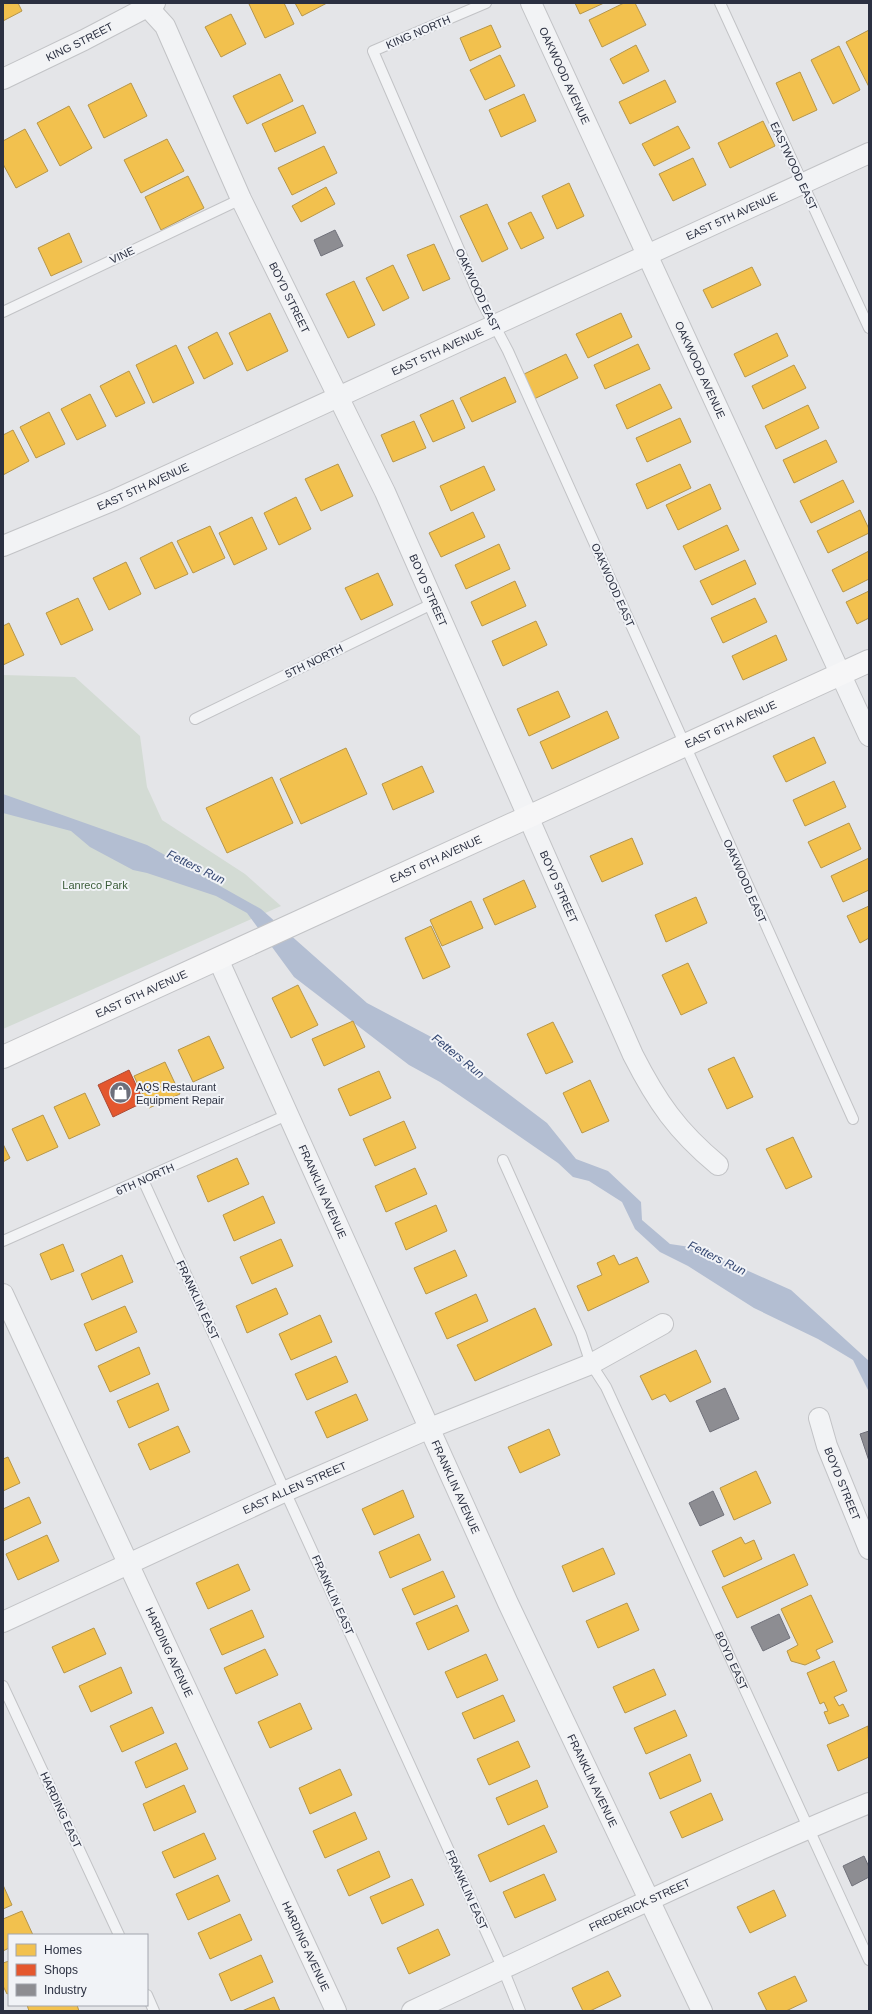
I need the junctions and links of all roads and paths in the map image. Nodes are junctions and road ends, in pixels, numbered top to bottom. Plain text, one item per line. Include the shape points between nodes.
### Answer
1 (486, 3) edge
2 (531, 3) edge
3 (720, 3) edge
4 (149, 4) edge
5 (373, 51) joint
6 (3, 80) edge
7 (869, 153) edge
8 (802, 185) junction
9 (241, 199) junction
10 (648, 256) junction
11 (3, 312) edge
12 (494, 324) junction
13 (869, 328) edge
14 (339, 396) junction
15 (3, 546) edge
16 (434, 603) junction
17 (869, 661) edge
18 (840, 674) junction
19 (195, 719) dead end
20 (869, 736) edge
21 (685, 746) junction
22 (528, 817) junction
23 (218, 959) junction
24 (3, 1057) edge
25 (287, 1115) junction
26 (852, 1119) dead end
27 (503, 1160) dead end
28 (718, 1165) dead end
29 (143, 1180) junction
30 (3, 1241) edge
31 (3, 1294) edge
32 (663, 1324) dead end
33 (591, 1364) junction
34 (819, 1418) dead end
35 (430, 1428) junction
36 (286, 1491) junction
37 (869, 1549) edge
38 (129, 1563) junction
39 (3, 1622) edge
40 (3, 1686) edge
41 (869, 1803) edge
42 (807, 1828) junction
43 (650, 1899) junction
44 (119, 1934) edge
45 (869, 1960) edge
46 (503, 1969) junction
47 (148, 1997) edge
48 (154, 2011) edge
49 (336, 2011) edge
50 (412, 2011) edge
51 (520, 2011) edge
52 (702, 2011) edge

1 - 5 lane, KING NORTH
2 - 10 street, OAKWOOD AVENUE
3 - 8 lane, EASTWOOD EAST
4 - 6 street, KING STREET
4 - 9 street, BOYD STREET via 165,26
5 - 12 lane, OAKWOOD EAST via 481,300
7 - 8 street, EAST 5TH AVENUE
8 - 10 street, EAST 5TH AVENUE
8 - 13 lane, EASTWOOD EAST
9 - 11 lane, VINE
9 - 14 street, BOYD STREET
10 - 12 street, EAST 5TH AVENUE
10 - 18 street, OAKWOOD AVENUE
12 - 14 street, EAST 5TH AVENUE
12 - 21 lane, OAKWOOD EAST
14 - 15 street, EAST 5TH AVENUE via 114,500
14 - 16 street, BOYD STREET via 386,492
16 - 19 lane, 5TH NORTH
16 - 22 street, BOYD STREET
17 - 18 street, EAST 6TH AVENUE
18 - 20 street, OAKWOOD AVENUE
18 - 21 street, EAST 6TH AVENUE
21 - 22 street, EAST 6TH AVENUE
21 - 26 lane, OAKWOOD EAST
22 - 23 street, EAST 6TH AVENUE
22 - 28 street, BOYD STREET via 649,1086 679,1129
23 - 24 street, EAST 6TH AVENUE
23 - 25 street, FRANKLIN AVENUE
25 - 29 lane, 6TH NORTH
25 - 35 street, FRANKLIN AVENUE
27 - 33 lane, BOYD EAST via 582,1334
29 - 30 lane, 6TH NORTH
29 - 36 lane, FRANKLIN EAST
31 - 38 street, HARDING AVENUE
32 - 33 street, EAST ALLEN STREET
33 - 35 street, EAST ALLEN STREET
33 - 42 lane, BOYD EAST via 606,1387
34 - 37 street, BOYD STREET via 827,1446
35 - 36 street, EAST ALLEN STREET
35 - 43 street, FRANKLIN AVENUE via 508,1603
36 - 38 street, EAST ALLEN STREET
36 - 46 lane, FRANKLIN EAST
38 - 39 street, EAST ALLEN STREET
38 - 49 street, HARDING AVENUE
40 - 44 lane, HARDING EAST
41 - 42 street, FREDERICK STREET
42 - 43 street, FREDERICK STREET
42 - 45 lane, BOYD EAST
43 - 46 street, FREDERICK STREET
43 - 52 street, FRANKLIN AVENUE
46 - 50 street, FREDERICK STREET
46 - 51 lane, FRANKLIN EAST
47 - 48 lane

